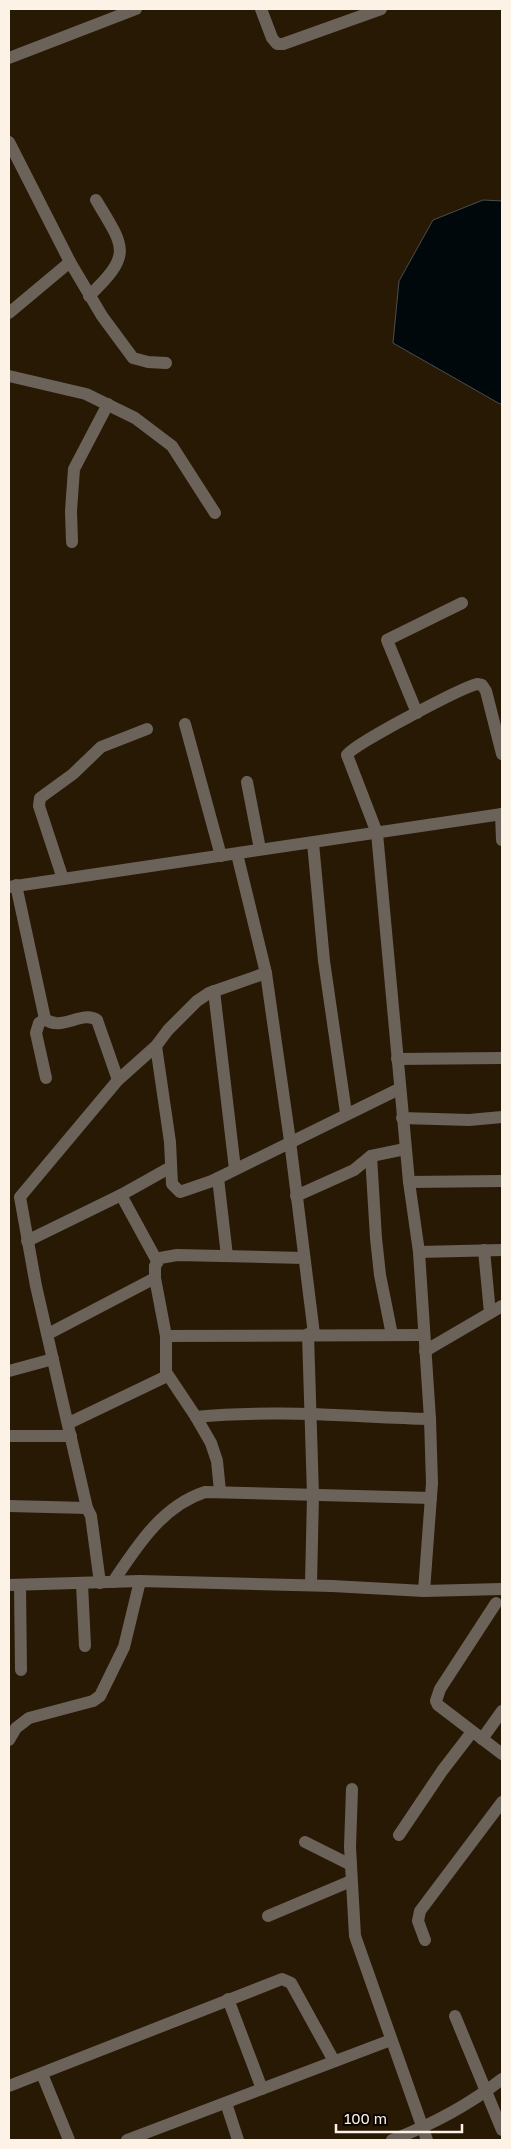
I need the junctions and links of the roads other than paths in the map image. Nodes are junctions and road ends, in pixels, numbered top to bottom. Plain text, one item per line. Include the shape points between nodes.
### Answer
1 (102, 9) edge
2 (136, 9) edge
3 (261, 9) edge
4 (381, 9) edge
5 (106, 22) junction
6 (9, 58) edge
7 (9, 142) edge
8 (96, 200) dead end
9 (70, 262) junction
10 (89, 296) junction
11 (9, 313) edge
12 (166, 363) dead end
13 (9, 376) edge
14 (108, 404) junction
15 (215, 513) dead end
16 (72, 542) dead end
17 (462, 603) dead end
18 (417, 713) junction
19 (184, 724) dead end
20 (147, 729) dead end
21 (502, 754) edge
22 (247, 782) dead end
23 (502, 814) edge
24 (377, 833) junction
25 (502, 840) edge
26 (313, 843) junction
27 (260, 848) junction
28 (237, 854) junction
29 (221, 856) junction
30 (63, 879) junction
31 (13, 886) edge
32 (266, 972) junction
33 (214, 991) junction
34 (45, 1019) junction
35 (156, 1046) junction
36 (397, 1058) junction
37 (502, 1058) edge
38 (46, 1078) dead end
39 (118, 1080) junction
40 (400, 1089) junction
41 (346, 1114) junction
42 (502, 1117) edge
43 (402, 1118) junction
44 (290, 1141) junction
45 (405, 1149) junction
46 (371, 1156) junction
47 (171, 1167) junction
48 (235, 1169) junction
49 (218, 1178) junction
50 (502, 1181) edge
51 (408, 1182) junction
52 (121, 1194) junction
53 (296, 1196) junction
54 (27, 1241) junction
55 (484, 1250) junction
56 (502, 1250) edge
57 (419, 1252) junction
58 (227, 1256) junction
59 (304, 1258) junction
60 (157, 1261) junction
61 (155, 1278) junction
62 (502, 1306) edge
63 (490, 1313) junction
64 (48, 1334) junction
65 (311, 1334) junction
66 (392, 1335) junction
67 (424, 1335) junction
68 (166, 1336) junction
69 (425, 1351) junction
70 (53, 1360) junction
71 (9, 1371) edge
72 (167, 1376) junction
73 (309, 1414) junction
74 (196, 1417) junction
75 (430, 1419) junction
76 (69, 1423) junction
77 (9, 1436) edge
78 (71, 1436) junction
79 (220, 1491) junction
80 (313, 1495) junction
81 (431, 1498) junction
82 (9, 1506) edge
83 (87, 1508) junction
84 (140, 1580) junction
85 (107, 1582) junction
86 (82, 1584) junction
87 (14, 1585) edge
88 (311, 1585) junction
89 (502, 1589) edge
90 (484, 1590) junction
91 (424, 1591) junction
92 (499, 1606) edge
93 (85, 1646) dead end
94 (21, 1670) dead end
95 (502, 1711) edge
96 (477, 1736) junction
97 (9, 1740) edge
98 (502, 1754) edge
99 (352, 1789) dead end
100 (502, 1802) edge
101 (399, 1835) dead end
102 (305, 1842) dead end
103 (351, 1865) junction
104 (351, 1881) junction
105 (268, 1916) dead end
106 (425, 1940) dead end
107 (228, 1999) junction
108 (455, 2016) dead end
109 (391, 2040) junction
110 (334, 2061) junction
111 (42, 2074) junction
112 (502, 2079) edge
113 (9, 2086) edge
114 (262, 2090) junction
115 (485, 2092) junction
116 (226, 2103) junction
117 (502, 2130) edge
118 (425, 2134) edge
119 (69, 2140) edge
120 (127, 2140) edge
121 (238, 2140) edge
122 (392, 2140) edge

1 - 5 street
2 - 5 street
3 - 4 street via 277,44
5 - 6 street
7 - 9 street
8 - 10 street via 117,234 120,246 118,264
9 - 10 street
9 - 11 street
10 - 12 street via 133,358
13 - 14 street via 86,394
14 - 15 street via 135,418 172,446
14 - 16 street via 74,469
17 - 18 street via 386,641
18 - 21 street via 471,686 482,686
18 - 24 street via 347,753
19 - 29 street
20 - 30 street via 101,747 73,774 40,798 39,806
22 - 27 street
23 - 24 street
23 - 25 street
24 - 26 street
24 - 36 street
26 - 27 street
26 - 41 street via 324,962
27 - 28 street
28 - 29 street
28 - 32 street
29 - 30 street
30 - 31 street
31 - 34 street
32 - 33 street
32 - 44 street
33 - 35 street via 197,1001
33 - 48 street
34 - 38 street via 39,1023 36,1034
34 - 39 street via 61,1024 91,1017 97,1020
35 - 39 street
35 - 47 street
36 - 37 street
36 - 40 street
39 - 54 street via 21,1193
40 - 41 street
40 - 43 street
41 - 44 street
42 - 43 street via 468,1120
43 - 45 street
44 - 48 street
44 - 53 street
45 - 46 street
45 - 51 street
46 - 53 street via 354,1170
46 - 66 street via 380,1275
47 - 49 street via 172,1184 180,1192
47 - 52 street
48 - 49 street
49 - 58 street
50 - 51 street
51 - 57 street
52 - 54 street
52 - 60 street
53 - 59 street
54 - 64 street
55 - 56 street
55 - 57 street
55 - 63 street
57 - 67 street
58 - 59 street
58 - 60 street via 177,1255
59 - 65 street
60 - 61 street
61 - 64 street
61 - 68 street
62 - 63 street
63 - 69 street
64 - 70 street
65 - 66 street
65 - 68 street
65 - 73 street
66 - 67 street
67 - 69 street
68 - 72 street
69 - 75 street
70 - 71 street
70 - 76 street
72 - 74 street
72 - 76 street
73 - 74 street
73 - 75 street
73 - 80 street
74 - 79 street via 211,1443
75 - 81 street
76 - 78 street
77 - 78 street
78 - 83 street
79 - 80 street
79 - 85 street via 192,1496 174,1508 151,1529
80 - 81 street
80 - 88 street
81 - 91 street
82 - 83 street
83 - 85 street via 92,1516
84 - 85 street
84 - 88 street
84 - 97 street via 124,1647 100,1696 93,1701 29,1718 16,1728
85 - 86 street
86 - 87 street
86 - 93 street
87 - 94 street
88 - 91 street
89 - 90 street
90 - 91 street
90 - 92 street
92 - 96 street via 436,1699 438,1706
95 - 96 street
96 - 98 street
96 - 101 street via 442,1771
99 - 103 street
100 - 106 street via 420,1911 418,1921
102 - 103 street
103 - 104 street
104 - 105 street
104 - 109 street via 358,1948
107 - 110 street via 277,1980 286,1980 291,1983
107 - 111 street
107 - 114 street
108 - 115 street
109 - 110 street
109 - 118 street
110 - 114 street
111 - 113 street
111 - 119 street
112 - 115 street
114 - 116 street
115 - 117 street
115 - 118 street
116 - 120 street
116 - 121 street
118 - 122 street

